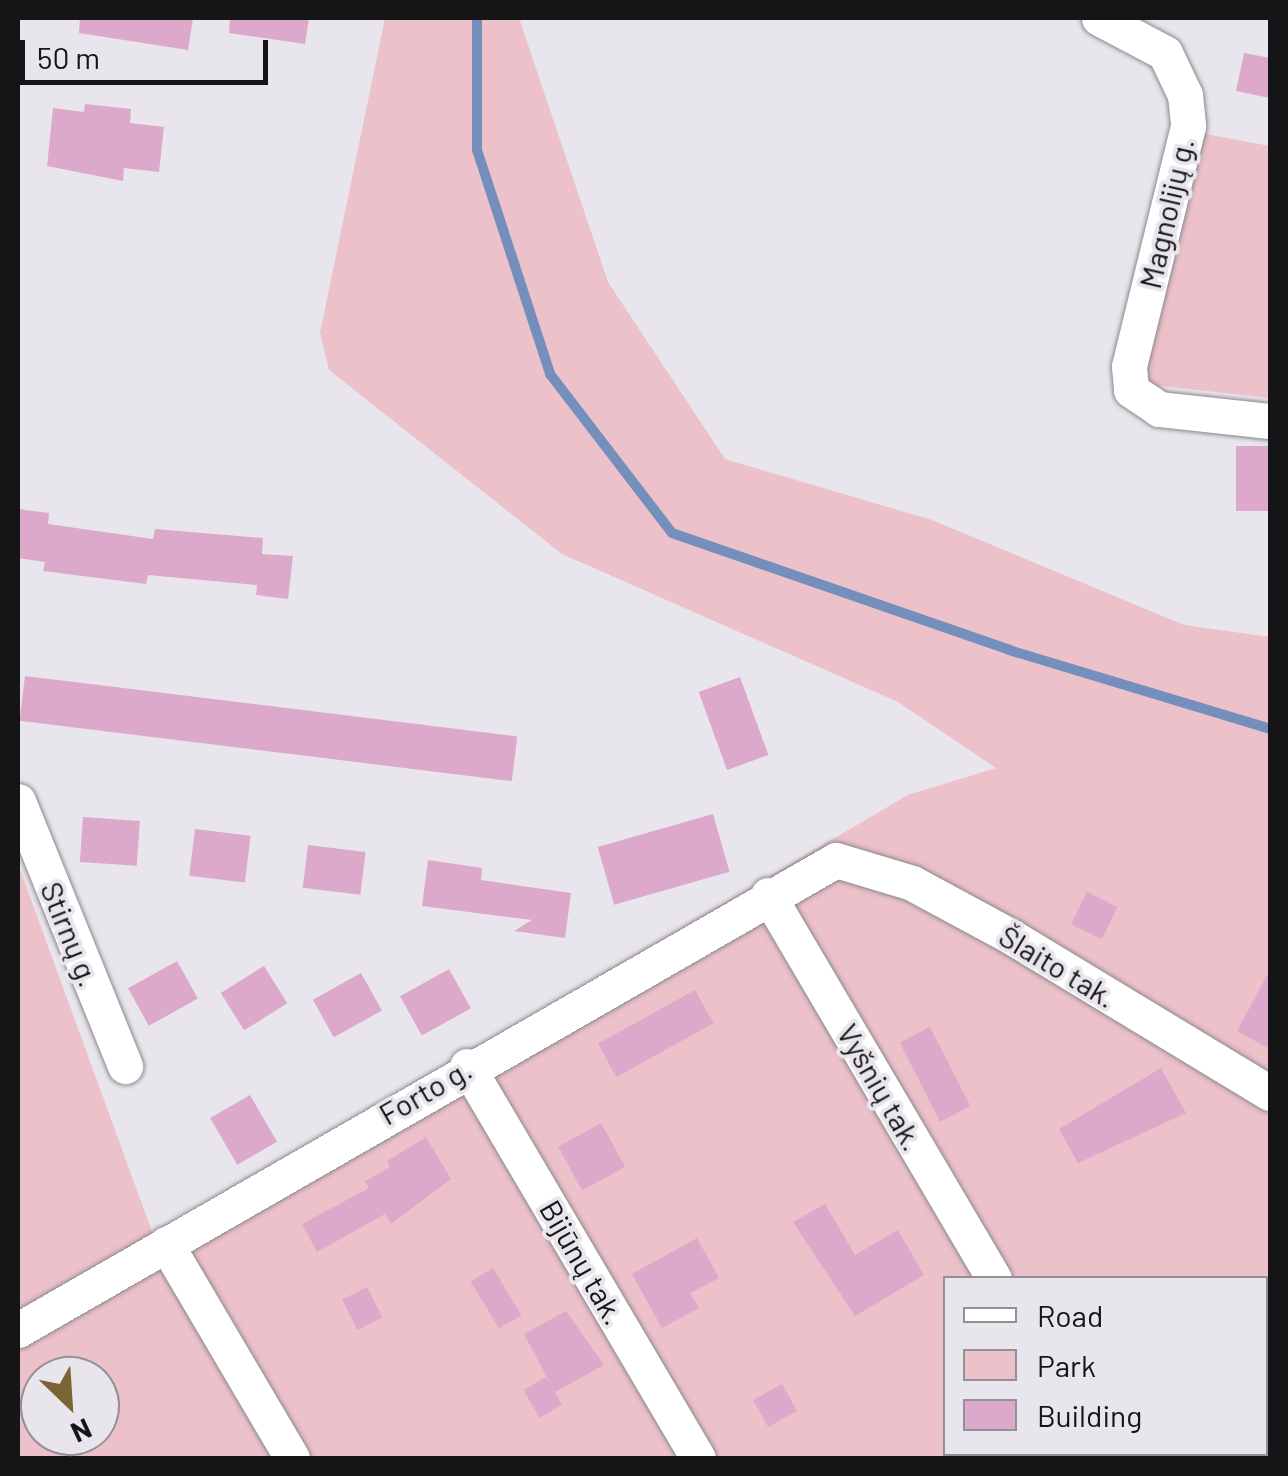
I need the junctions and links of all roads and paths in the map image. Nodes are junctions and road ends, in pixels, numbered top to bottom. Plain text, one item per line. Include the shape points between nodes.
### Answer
1 (1100, 18) edge
2 (1270, 421) edge
3 (18, 802) edge
4 (836, 860) joint
5 (768, 895) junction
6 (125, 1066) dead end
7 (467, 1066) junction
8 (1270, 1094) edge
9 (166, 1244) junction
10 (993, 1276) edge
11 (18, 1330) edge
12 (292, 1458) edge
13 (698, 1458) edge

1 - 2 street, Magnolijų g. via 1165,54 1185,94 1188,126 1128,366 1131,390 1159,409
3 - 6 street, Stirnų g.
4 - 5 street, Forto g.
4 - 8 street, Šlaito tak. via 912,883 979,919
5 - 7 street, Forto g.
5 - 10 street, Vyšnių tak.
7 - 9 street, Forto g.
7 - 13 street, Bijūnų tak.
9 - 11 street, Forto g.
9 - 12 street

